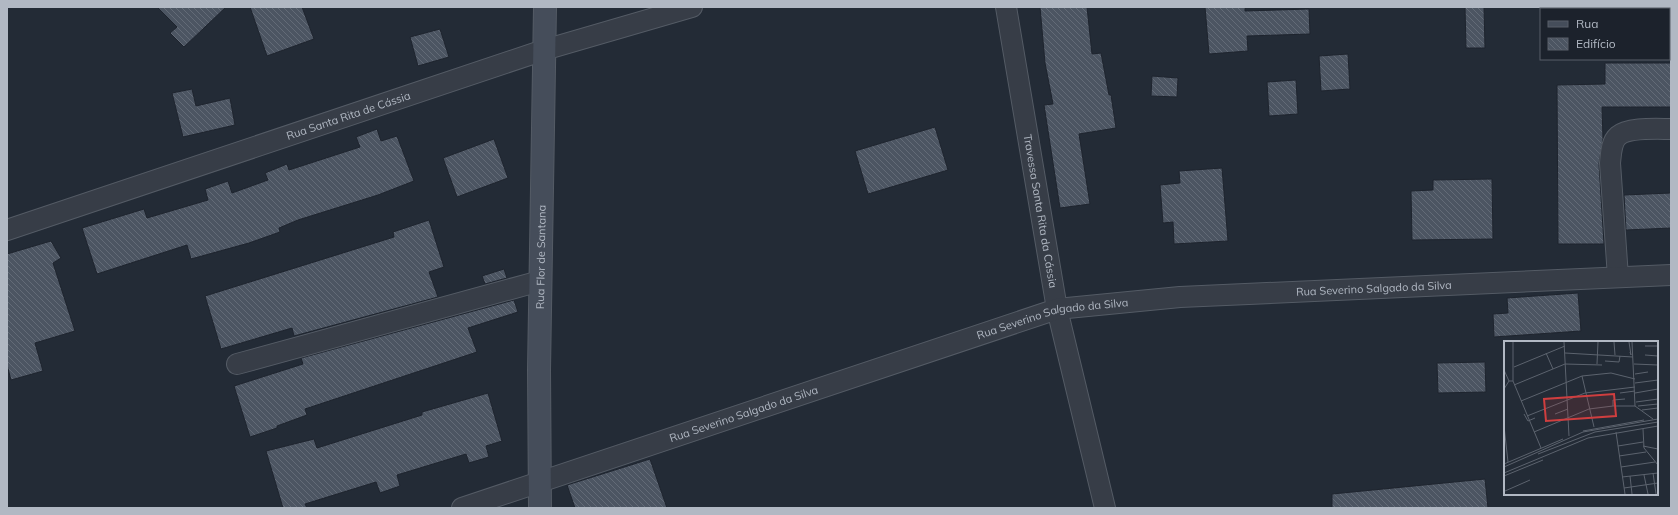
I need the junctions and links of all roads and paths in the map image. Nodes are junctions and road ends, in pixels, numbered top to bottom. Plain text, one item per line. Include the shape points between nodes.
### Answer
1 (545, 7) edge
2 (692, 7) edge
3 (1006, 7) edge
4 (544, 50) junction
5 (1671, 129) edge
6 (7, 230) edge
7 (1671, 275) edge
8 (1618, 277) junction
9 (540, 281) junction
10 (1057, 309) junction
11 (237, 364) dead end
12 (539, 483) junction
13 (462, 508) edge
14 (540, 508) edge
15 (1105, 508) edge

1 - 4 street, Rua Flor de Santana
2 - 4 street, Rua Santa Rita de Cássia
3 - 10 street, Travessa Santa Rita da Cássia
4 - 6 street, Rua Santa Rita de Cássia
4 - 9 street, Rua Flor de Santana
5 - 8 street via 1629,131 1618,136 1612,147 1610,163
7 - 8 street, Rua Severino Salgado da Silva
8 - 10 street, Rua Severino Salgado da Silva via 1180,297
9 - 11 street
9 - 12 street, Rua Flor de Santana
10 - 12 street, Rua Severino Salgado da Silva
10 - 15 street, Travessa Santa Rita da Cássia
12 - 13 street, Rua Severino Salgado da Silva
12 - 14 street, Rua Flor de Santana

